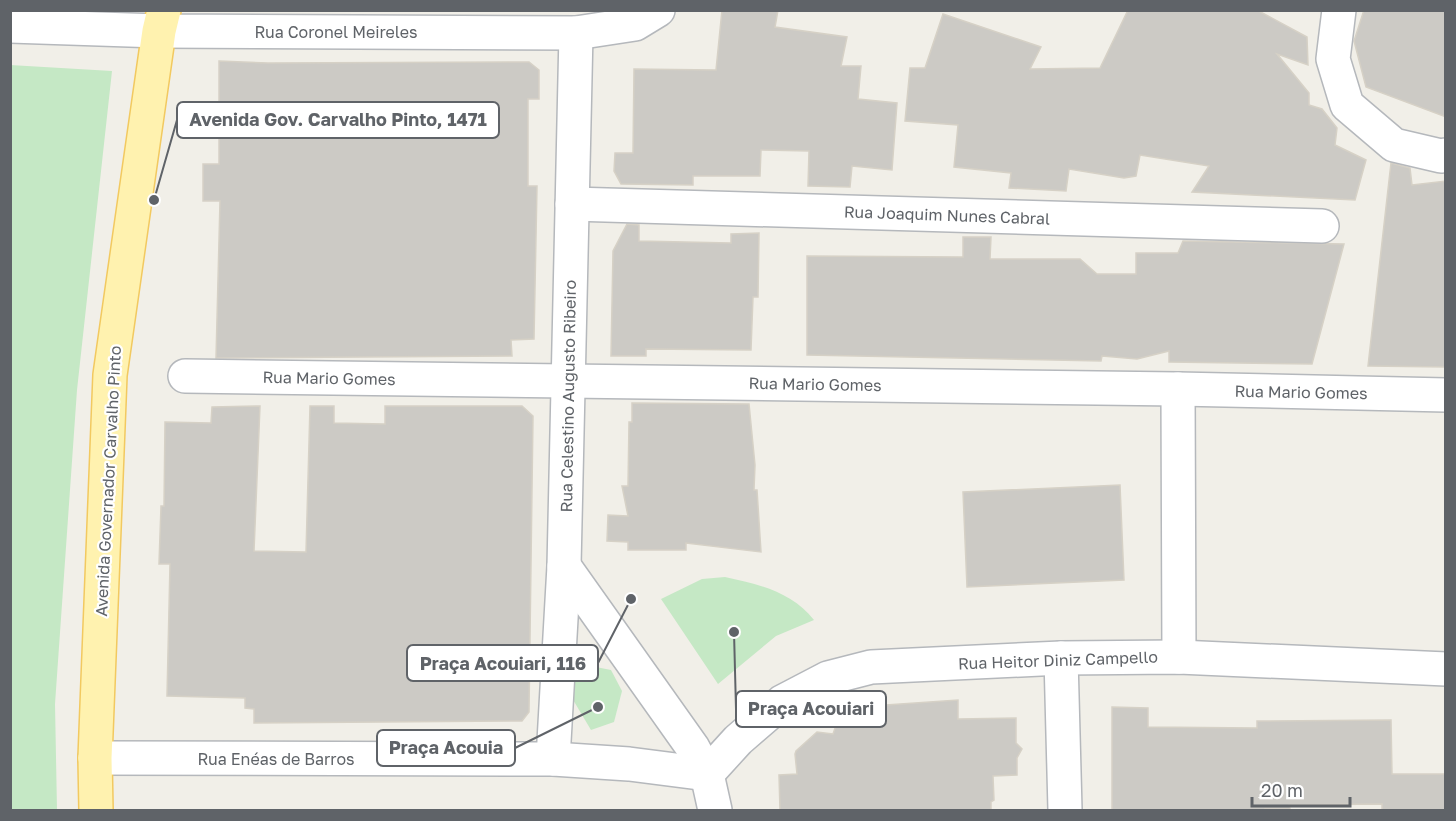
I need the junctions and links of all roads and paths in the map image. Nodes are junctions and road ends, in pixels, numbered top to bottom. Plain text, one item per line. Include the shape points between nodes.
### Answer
1 (658, 10) edge
2 (1339, 10) edge
3 (161, 21) edge
4 (10, 26) edge
5 (576, 33) junction
6 (1446, 155) edge
7 (572, 204) junction
8 (1322, 226) dead end
9 (185, 376) dead end
10 (568, 381) junction
11 (1178, 389) junction
12 (1446, 395) edge
13 (564, 566) junction
14 (1179, 657) junction
15 (1061, 658) junction
16 (1446, 669) edge
17 (95, 758) junction
18 (553, 759) junction
19 (707, 774) junction
20 (96, 810) edge
21 (715, 810) edge
22 (1065, 810) edge

1 - 5 street, Rua Coronel Meireles via 635,24
2 - 6 street via 1333,59 1347,105 1394,145
3 - 4 street, Rua Coronel Meireles
3 - 5 street, Rua Coronel Meireles
3 - 17 main road, Avenida Governador Carvalho Pinto via 110,375
5 - 7 street, Rua Celestino Augusto Ribeiro
7 - 8 street, Rua Joaquim Nunes Cabral
7 - 10 street, Rua Celestino Augusto Ribeiro
9 - 10 street, Rua Mario Gomes
10 - 11 street, Rua Mario Gomes
10 - 13 street, Rua Celestino Augusto Ribeiro
11 - 12 street, Rua Mario Gomes
11 - 14 street
13 - 18 street, Rua Celestino Augusto Ribeiro
13 - 19 street via 693,748
14 - 15 street, Rua Heitor Diniz Campello
14 - 16 street, Rua Heitor Diniz Campello
15 - 19 street, Rua Heitor Diniz Campello via 871,667 828,678 782,702 738,740
15 - 22 street
17 - 18 street, Rua Enéas de Barros
17 - 20 main road, Avenida Governador Carvalho Pinto
18 - 19 street, Rua Enéas de Barros
19 - 21 street

